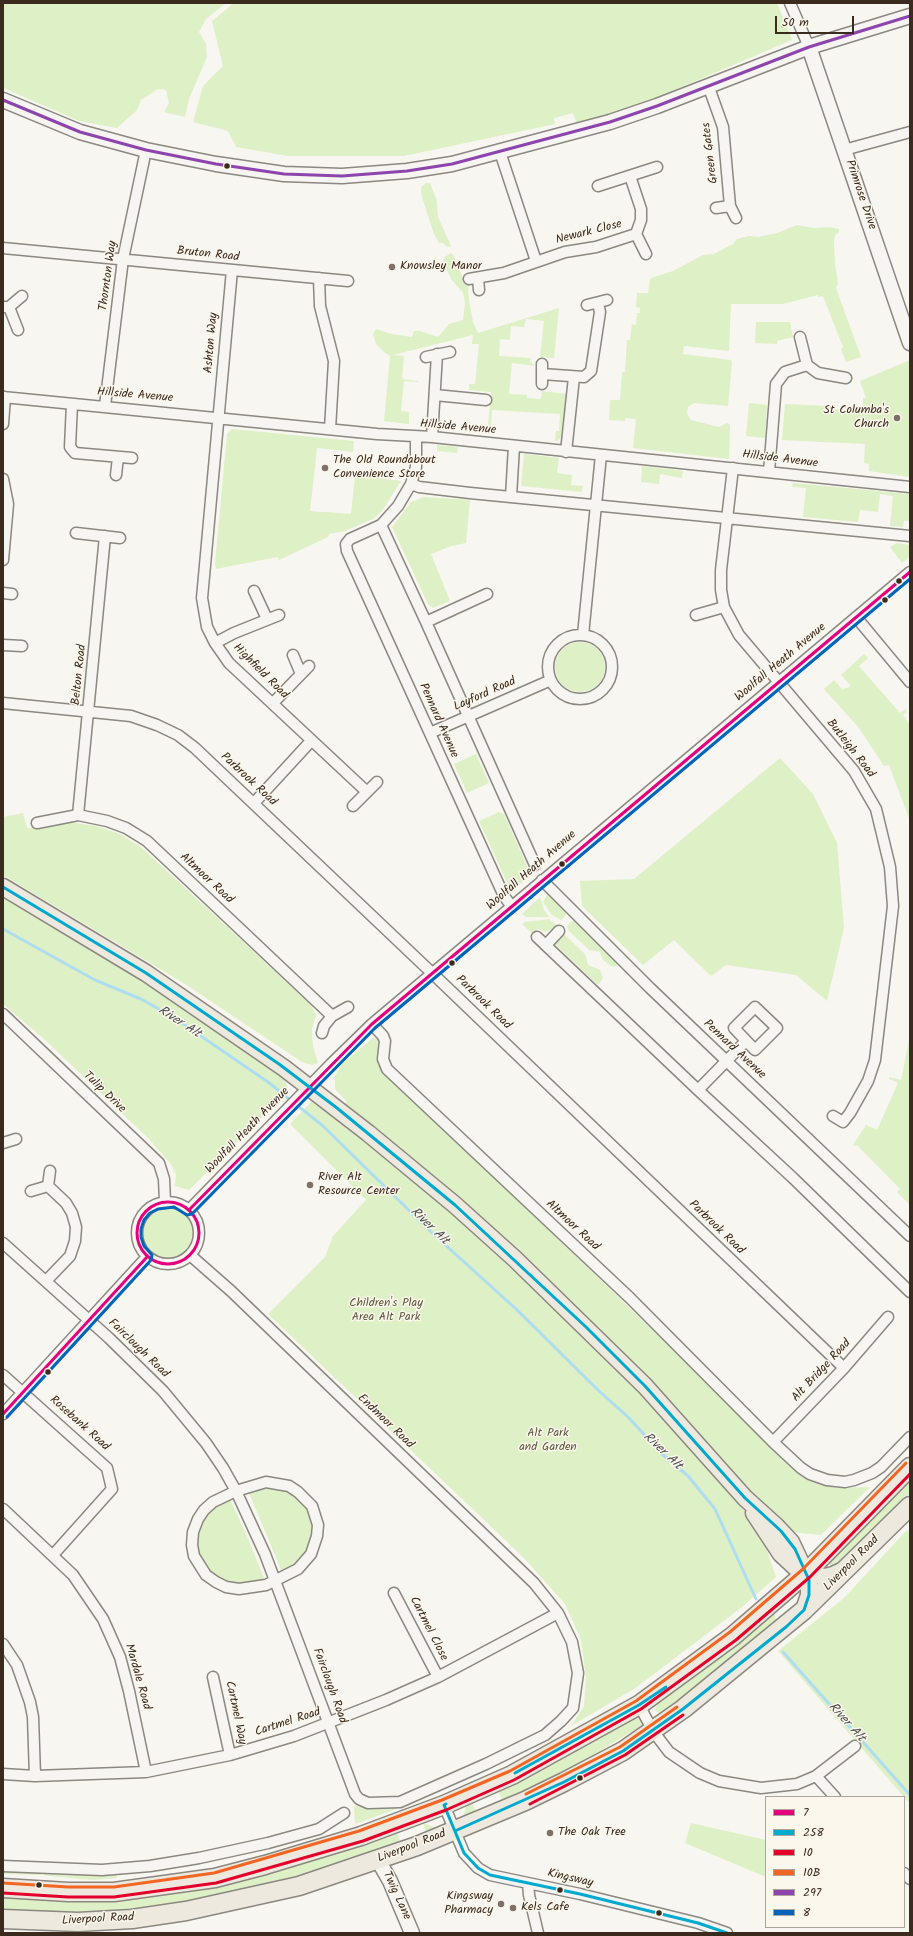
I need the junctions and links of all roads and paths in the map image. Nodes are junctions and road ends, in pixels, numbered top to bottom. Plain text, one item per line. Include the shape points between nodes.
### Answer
1 (790, 3) edge
2 (910, 16) edge
3 (809, 47) junction
4 (708, 85) junction
5 (3, 100) edge
6 (910, 132) edge
7 (146, 150) junction
8 (844, 150) junction
9 (500, 152) junction
10 (657, 168) dead end
11 (630, 176) junction
12 (598, 186) dead end
13 (730, 206) junction
14 (716, 208) dead end
15 (736, 218) dead end
16 (636, 234) junction
17 (3, 248) edge
18 (646, 254) dead end
19 (123, 259) junction
20 (536, 261) junction
21 (232, 270) junction
22 (319, 278) junction
23 (348, 281) dead end
24 (479, 290) dead end
25 (22, 296) dead end
26 (587, 305) dead end
27 (6, 307) edge
28 (18, 330) dead end
29 (800, 337) dead end
30 (910, 343) edge
31 (450, 352) dead end
32 (438, 354) junction
33 (426, 357) dead end
34 (806, 365) junction
35 (542, 374) dead end
36 (574, 377) junction
37 (846, 378) dead end
38 (435, 395) junction
39 (4, 397) edge
40 (486, 400) dead end
41 (72, 404) junction
42 (105, 406) junction
43 (219, 418) junction
44 (3, 424) edge
45 (330, 429) junction
46 (416, 437) junction
47 (432, 437) junction
48 (514, 446) junction
49 (566, 452) junction
50 (601, 455) junction
51 (118, 457) junction
52 (132, 458) dead end
53 (733, 468) junction
54 (769, 472) junction
55 (116, 475) dead end
56 (3, 479) edge
57 (411, 484) junction
58 (910, 487) edge
59 (510, 497) junction
60 (596, 506) junction
61 (727, 518) junction
62 (381, 525) junction
63 (76, 533) dead end
64 (105, 536) junction
65 (910, 536) edge
66 (120, 538) dead end
67 (3, 560) edge
68 (910, 572) edge
69 (254, 591) dead end
70 (487, 594) dead end
71 (724, 607) junction
72 (279, 615) dead end
73 (696, 615) dead end
74 (856, 617) junction
75 (266, 620) junction
76 (426, 622) junction
77 (583, 635) junction
78 (215, 644) junction
79 (3, 645) edge
80 (22, 646) dead end
81 (293, 656) dead end
82 (309, 666) dead end
83 (301, 674) junction
84 (551, 680) junction
85 (779, 682) junction
86 (910, 682) edge
87 (3, 703) edge
88 (273, 704) junction
89 (89, 711) junction
90 (468, 717) junction
91 (430, 734) junction
92 (311, 741) junction
93 (377, 782) dead end
94 (367, 792) junction
95 (254, 803) junction
96 (353, 806) dead end
97 (78, 815) junction
98 (37, 823) dead end
99 (535, 865) dead end
100 (542, 880) junction
101 (3, 887) edge
102 (512, 907) junction
103 (559, 932) dead end
104 (537, 937) dead end
105 (546, 944) junction
106 (432, 972) junction
107 (348, 1007) dead end
108 (3, 1014) edge
109 (332, 1016) junction
110 (372, 1024) junction
111 (322, 1032) dead end
112 (746, 1041) dead end
113 (726, 1060) junction
114 (308, 1087) junction
115 (698, 1090) junction
116 (833, 1116) dead end
117 (16, 1139) dead end
118 (3, 1143) edge
119 (50, 1171) dead end
120 (48, 1186) junction
121 (31, 1192) dead end
122 (165, 1202) junction
123 (189, 1210) junction
124 (910, 1236) edge
125 (3, 1243) edge
126 (190, 1255) junction
127 (147, 1257) junction
128 (46, 1281) junction
129 (909, 1287) edge
130 (888, 1316) dead end
131 (88, 1320) junction
132 (844, 1368) junction
133 (3, 1375) edge
134 (24, 1392) junction
135 (3, 1414) edge
136 (910, 1437) edge
137 (773, 1442) junction
138 (910, 1467) edge
139 (236, 1491) junction
140 (910, 1506) edge
141 (3, 1509) edge
142 (53, 1555) junction
143 (852, 1565) junction
144 (806, 1573) junction
145 (276, 1581) junction
146 (394, 1593) dead end
147 (804, 1610) junction
148 (558, 1613) junction
149 (3, 1644) edge
150 (213, 1677) dead end
151 (438, 1677) junction
152 (639, 1705) junction
153 (329, 1723) junction
154 (653, 1731) junction
155 (855, 1746) dead end
156 (230, 1755) junction
157 (146, 1772) junction
158 (3, 1774) edge
159 (35, 1776) junction
160 (816, 1776) junction
161 (835, 1796) edge
162 (444, 1805) junction
163 (344, 1813) dead end
164 (455, 1831) junction
165 (378, 1860) junction
166 (3, 1866) edge
167 (528, 1883) junction
168 (3, 1888) edge
169 (3, 1919) edge
170 (58, 1928) edge
171 (412, 1933) edge
172 (538, 1933) edge
173 (728, 1933) edge

1 - 3 street
2 - 3 main road
3 - 4 main road
3 - 8 main road, Primrose Drive
4 - 9 main road via 610,122
4 - 13 street, Green Gates via 722,127
5 - 7 main road via 80,132
6 - 8 street
7 - 9 main road via 284,174 342,176 407,172
7 - 19 street, Thornton Way
8 - 30 main road, Primrose Drive
9 - 20 street
10 - 11 street
11 - 12 street
11 - 16 street, Newark Close via 641,209 641,220
13 - 14 street
13 - 15 street, Green Gates
16 - 18 street
16 - 20 street, Newark Close via 596,247 565,252
17 - 19 street, Bruton Road
19 - 21 street, Bruton Road
19 - 42 street, Thornton Way
20 - 24 street, Newark Close via 504,273 473,278
21 - 22 street, Bruton Road
21 - 43 street, Ashton Way
22 - 23 street, Bruton Road
22 - 45 street via 320,306 334,361
25 - 27 street
26 - 36 street via 603,302 591,371 584,377
27 - 28 street
29 - 34 street
31 - 32 street
32 - 33 street
32 - 38 street
34 - 37 street via 818,373
34 - 54 street via 785,372 776,384
35 - 36 street
36 - 49 street
38 - 40 street
38 - 47 street
39 - 41 street, Hillside Avenue
39 - 44 street
41 - 42 street, Hillside Avenue
41 - 51 street via 70,447 75,453
42 - 43 street, Hillside Avenue
43 - 45 street, Hillside Avenue
43 - 78 street, Highfield Road via 202,598 207,628
45 - 46 street, Hillside Avenue
46 - 47 street, Hillside Avenue
46 - 57 street via 416,467
47 - 48 street, Hillside Avenue
48 - 49 street, Hillside Avenue
48 - 59 street
49 - 50 street, Hillside Avenue
50 - 53 street, Hillside Avenue
50 - 60 street
51 - 52 street
51 - 55 street
53 - 54 street, Hillside Avenue
53 - 61 street, Butleigh Road
54 - 58 street, Hillside Avenue
56 - 67 street via 8,504
57 - 59 street
57 - 62 street via 398,506
59 - 60 street
60 - 61 street
60 - 77 street
61 - 65 street
61 - 71 street, Butleigh Road via 720,590
62 - 76 street
62 - 91 street, Pennard Avenue via 350,539 346,544 347,550
63 - 64 street
64 - 66 street
64 - 89 street, Belton Road
68 - 74 street, Woolfall Heath Avenue
69 - 75 street
70 - 76 street
71 - 73 street
71 - 85 street, Butleigh Road via 739,635
72 - 75 street
74 - 85 street, Woolfall Heath Avenue
74 - 86 street
75 - 78 street
76 - 90 street
77 - 84 street via 565,639 557,644 549,661 548,671
77 - 84 street via 602,644 608,652 611,661 608,681 598,692 584,698 574,698 564,695
78 - 88 street, Highfield Road via 229,663
79 - 80 street
81 - 83 street
82 - 83 street
83 - 88 street
84 - 90 street, Layford Road
85 - 100 street, Woolfall Heath Avenue
85 - 116 street, Butleigh Road via 849,763 863,784 879,818 890,867 893,906 875,1060 868,1081 850,1113 843,1122
87 - 89 street, Parbrook Road
88 - 92 street, Highfield Road
89 - 95 street, Parbrook Road via 131,716 178,735
89 - 97 street, Belton Road
90 - 91 street, Layford Road
90 - 99 street
91 - 102 street, Pennard Avenue via 504,896
92 - 94 street, Highfield Road
92 - 95 street
93 - 94 street
94 - 96 street
95 - 106 street, Parbrook Road
97 - 98 street, Altmoor Road
97 - 109 street, Altmoor Road via 126,828 147,841
100 - 102 street, Woolfall Heath Avenue
100 - 113 street, Pennard Avenue
101 - 114 main road via 146,972
102 - 106 street, Woolfall Heath Avenue
103 - 105 street
104 - 105 street
105 - 115 street
106 - 110 street, Woolfall Heath Avenue
106 - 132 street, Parbrook Road
107 - 109 street
108 - 122 street, Tulip Drive via 159,1163 164,1180
109 - 111 street
110 - 114 street, Woolfall Heath Avenue
110 - 137 street, Altmoor Road via 385,1041 382,1059 387,1069 630,1298
112 - 113 street
113 - 115 street
113 - 124 street, Pennard Avenue
114 - 123 street, Woolfall Heath Avenue
114 - 144 main road via 431,1185 515,1259 645,1386 745,1498 781,1554 796,1568
115 - 129 street
117 - 118 street
119 - 120 street
120 - 121 street
120 - 128 street via 66,1203 76,1227 70,1256
122 - 123 street via 175,1202
122 - 127 street via 147,1209 140,1217 136,1228 140,1249
123 - 126 street via 197,1223 199,1238
125 - 128 street, Fairclough Road
126 - 127 street via 178,1263 164,1265
126 - 148 street, Endmoor Road via 231,1291 534,1582
127 - 131 street
128 - 131 street, Fairclough Road
130 - 132 street, Alt Bridge Road
131 - 134 street
131 - 139 street, Fairclough Road via 127,1355 181,1411 206,1443
132 - 137 street, Alt Bridge Road
133 - 134 street, Rosebank Road
134 - 135 street
134 - 142 street, Rosebank Road via 107,1468 111,1481 112,1489 106,1497
136 - 137 street via 872,1473 845,1482 827,1480 810,1474
138 - 144 highway
139 - 145 street, Fairclough Road via 252,1522
139 - 145 street via 256,1484 278,1483 298,1492 312,1506 318,1525 311,1554 298,1569
139 - 145 street via 214,1502 198,1519 192,1532 194,1556 206,1575 226,1587 252,1588
140 - 143 highway, Liverpool Road
141 - 142 street, Mardale Road
142 - 157 street, Mardale Road via 73,1575 103,1619 117,1651 129,1691
143 - 144 main road via 829,1576
143 - 147 highway, Liverpool Road
144 - 147 main road via 810,1595
144 - 152 highway via 733,1636
145 - 153 street, Fairclough Road
146 - 151 street, Cartmel Close
147 - 154 highway, Liverpool Road
148 - 151 street, Cartmel Road
148 - 153 street, Fairclough Road via 572,1642 578,1673 573,1708 545,1735 486,1764 400,1802 368,1803 355,1794
149 - 159 street via 17,1665 30,1702
150 - 156 street, Cartmel Way
151 - 153 street, Cartmel Road
152 - 154 street
152 - 162 highway via 512,1775
153 - 156 street, Cartmel Road
154 - 160 street via 669,1752 682,1762 719,1781 761,1788 797,1784
154 - 164 highway, Liverpool Road via 623,1751 564,1782
155 - 160 street
156 - 157 street, Cartmel Road
157 - 159 street, Cartmel Road
158 - 159 street, Cartmel Road
160 - 161 street
162 - 164 street, Kingsway
162 - 168 highway via 362,1836 265,1866 215,1878 114,1892
163 - 166 street via 319,1829 276,1841 150,1866 102,1870
164 - 165 highway, Liverpool Road
164 - 167 street, Kingsway via 464,1853 478,1868 490,1875
165 - 170 highway, Liverpool Road via 299,1886 186,1911
165 - 171 main road, Twig Lane via 390,1881
167 - 172 street
167 - 173 street, Kingsway via 698,1923
169 - 170 highway, Liverpool Road

